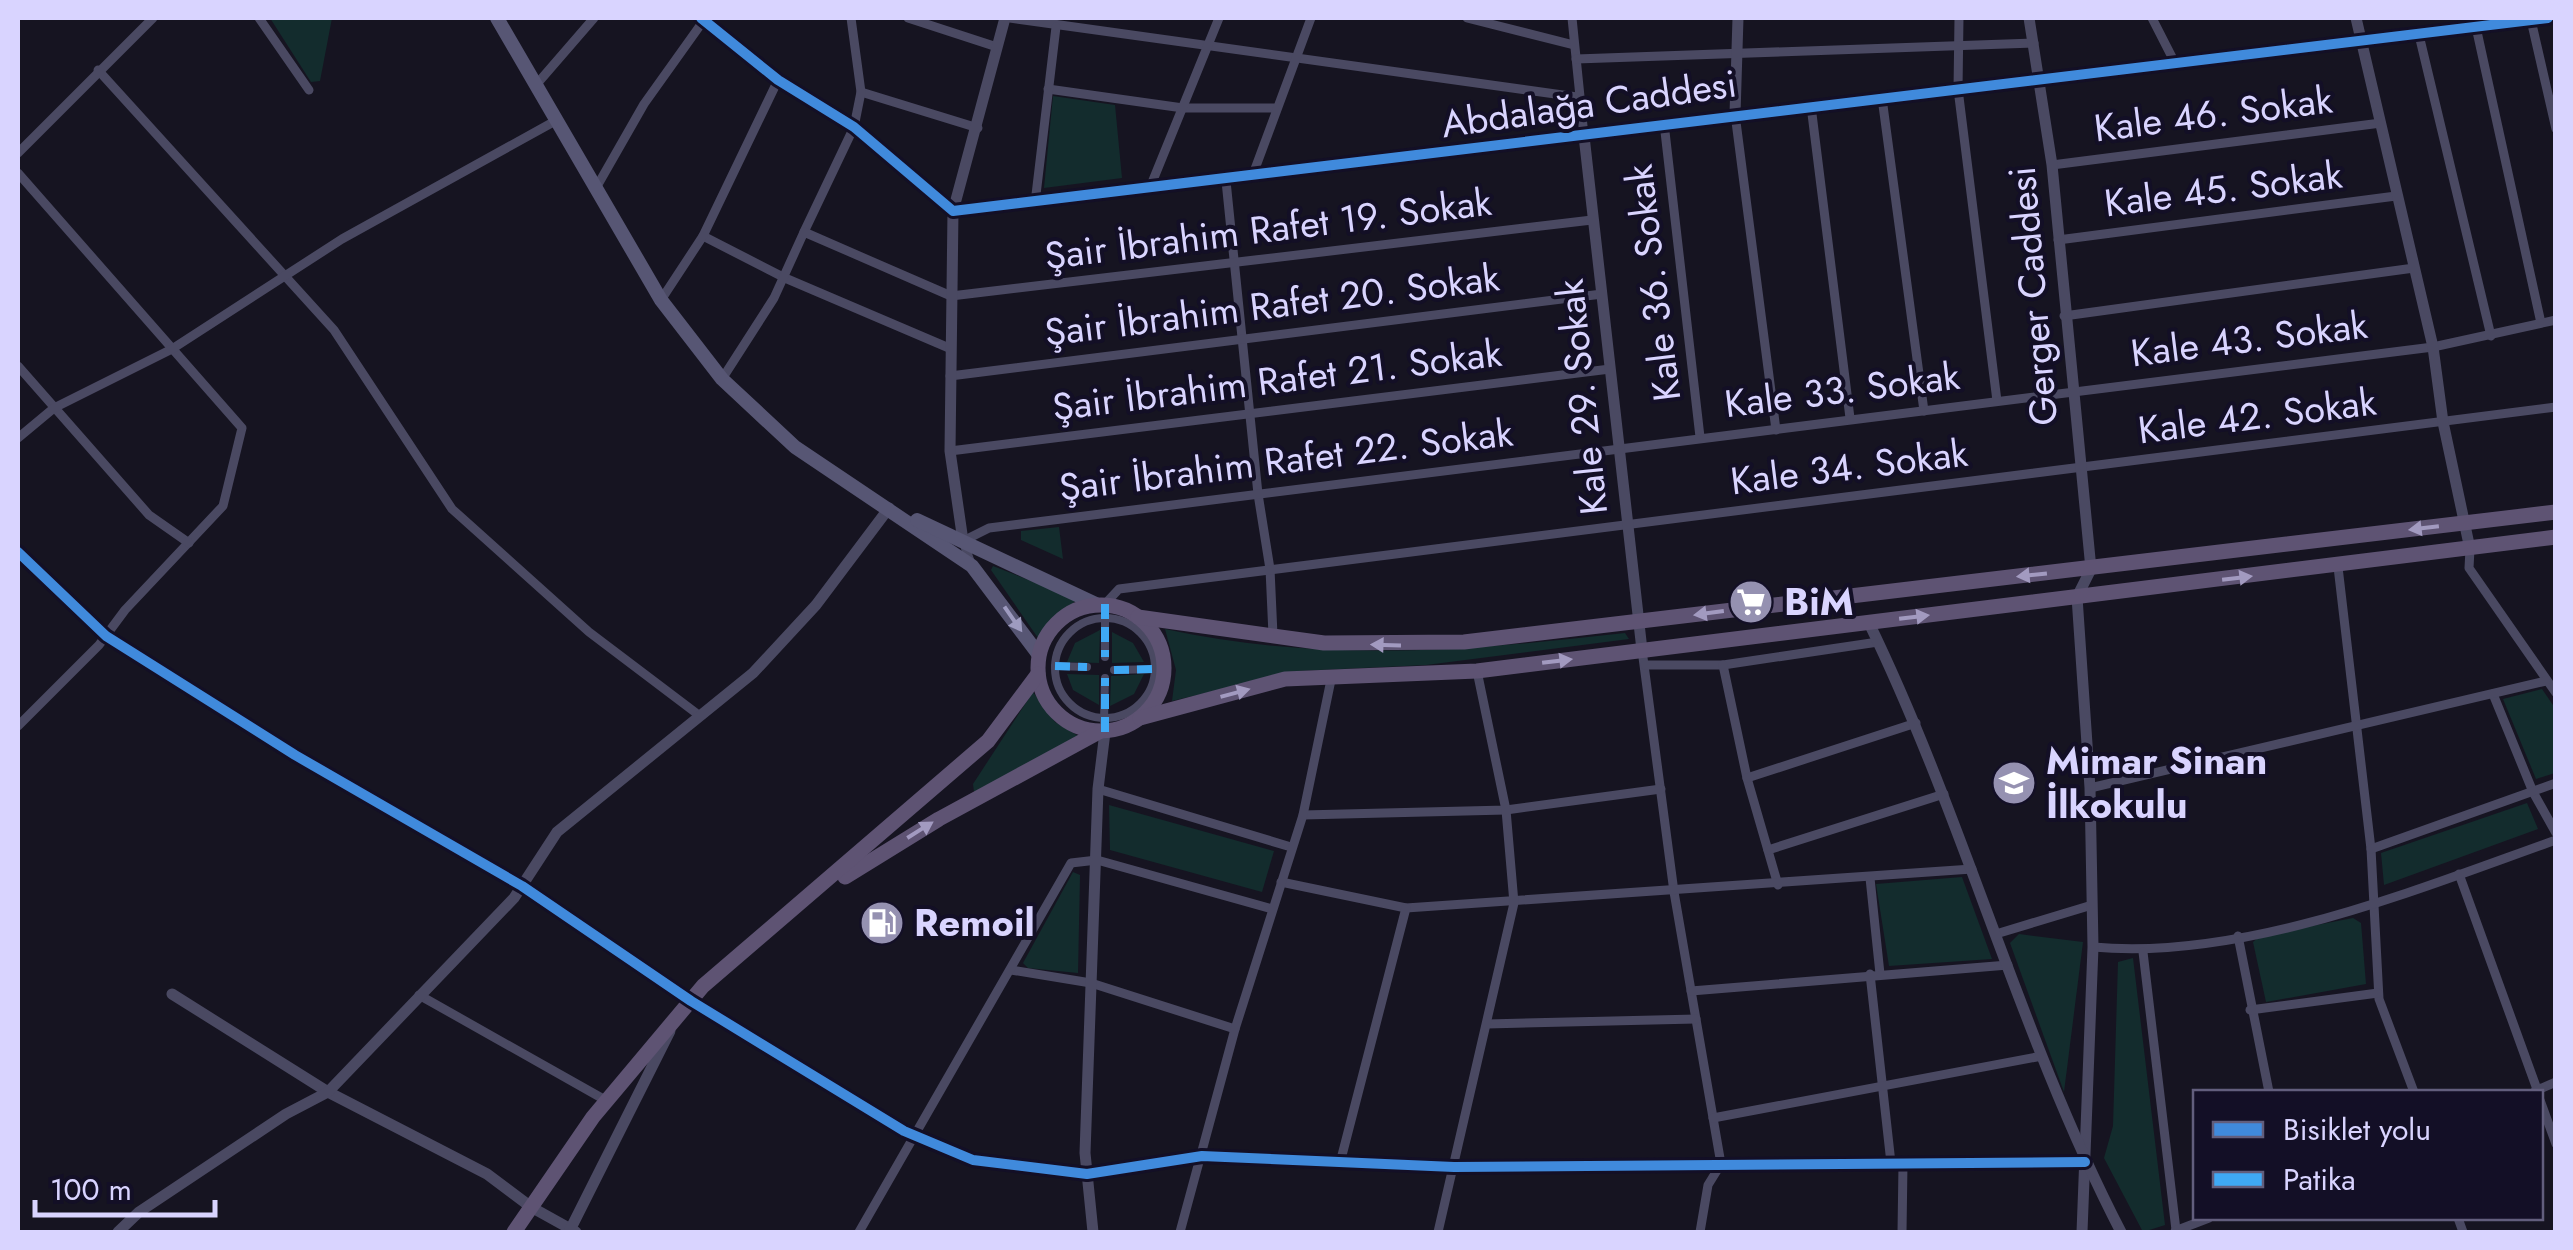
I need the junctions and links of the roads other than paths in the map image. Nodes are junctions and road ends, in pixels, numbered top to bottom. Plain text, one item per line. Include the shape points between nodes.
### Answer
1 (154, 18) edge
2 (259, 18) edge
3 (498, 18) edge
4 (594, 18) edge
5 (851, 18) edge
6 (908, 18) edge
7 (1008, 18) edge
8 (1218, 18) edge
9 (1310, 18) edge
10 (1467, 18) edge
11 (1491, 18) edge
12 (1572, 18) edge
13 (1738, 18) edge
14 (1960, 18) edge
15 (2029, 18) edge
16 (2152, 18) edge
17 (2356, 18) edge
18 (2548, 18) edge
19 (702, 19) edge
20 (2514, 20) edge
21 (2532, 20) edge
22 (1502, 25) junction
23 (1056, 27) junction
24 (2476, 27) junction
25 (2419, 35) junction
26 (2361, 42) junction
27 (1959, 43) junction
28 (2034, 43) junction
29 (1574, 44) junction
30 (998, 47) junction
31 (1206, 48) junction
32 (1735, 55) junction
33 (1294, 58) junction
34 (1576, 60) junction
35 (2174, 61) junction
36 (98, 70) junction
37 (2038, 78) junction
38 (778, 80) junction
39 (536, 85) junction
40 (1048, 89) junction
41 (1958, 89) junction
42 (309, 90) dead end
43 (861, 92) junction
44 (1578, 98) junction
45 (1882, 98) junction
46 (1811, 106) junction
47 (1183, 108) junction
48 (1274, 108) junction
49 (1735, 114) junction
50 (557, 120) junction
51 (1664, 123) junction
52 (2381, 123) junction
53 (854, 126) junction
54 (978, 128) junction
55 (2556, 129) edge
56 (1584, 136) junction
57 (18, 153) edge
58 (2052, 164) junction
59 (18, 174) edge
60 (1252, 177) junction
61 (1226, 181) junction
62 (596, 188) junction
63 (1149, 190) junction
64 (2396, 196) junction
65 (1035, 203) junction
66 (953, 210) junction
67 (1592, 220) junction
68 (804, 232) junction
69 (703, 236) junction
70 (2058, 240) junction
71 (1234, 265) junction
72 (2414, 268) junction
73 (284, 274) junction
74 (785, 278) junction
75 (1602, 294) junction
76 (951, 296) junction
77 (661, 300) junction
78 (2064, 316) junction
79 (2556, 320) edge
80 (2542, 323) junction
81 (2491, 336) junction
82 (1243, 338) junction
83 (2433, 347) junction
84 (949, 348) junction
85 (172, 349) junction
86 (18, 366) edge
87 (1610, 369) junction
88 (950, 376) junction
89 (722, 379) junction
90 (2072, 390) junction
91 (1997, 401) junction
92 (2556, 407) edge
93 (54, 408) junction
94 (1924, 411) junction
95 (1250, 415) junction
96 (1850, 418) junction
97 (2443, 422) junction
98 (1776, 430) junction
99 (1700, 437) junction
100 (18, 438) edge
101 (1618, 446) junction
102 (950, 451) junction
103 (2079, 469) junction
104 (1258, 494) junction
105 (890, 508) junction
106 (2556, 512) edge
107 (2462, 523) junction
108 (1627, 526) junction
109 (964, 541) junction
110 (2553, 541) edge
111 (189, 543) junction
112 (2470, 550) junction
113 (18, 552) edge
114 (972, 566) junction
115 (2338, 567) junction
116 (1270, 568) junction
117 (2091, 569) junction
118 (2077, 597) junction
119 (1102, 609) junction
120 (1138, 616) junction
121 (1636, 623) junction
122 (1869, 623) junction
123 (106, 636) junction
124 (1273, 636) junction
125 (1878, 642) junction
126 (1039, 656) junction
127 (1105, 658) dead end
128 (1644, 658) junction
129 (1723, 665) junction
130 (1055, 666) junction
131 (1088, 668) dead end
132 (1156, 669) junction
133 (1114, 670) dead end
134 (1478, 671) junction
135 (1038, 674) junction
136 (1332, 676) junction
137 (1106, 678) dead end
138 (2546, 681) junction
139 (2493, 694) junction
140 (2556, 694) edge
141 (700, 716) junction
142 (1140, 718) junction
143 (1916, 723) junction
144 (18, 726) edge
145 (2358, 726) junction
146 (1103, 727) junction
147 (1747, 778) junction
148 (2556, 783) edge
149 (2090, 788) junction
150 (1098, 789) junction
151 (1662, 789) junction
152 (2533, 792) junction
153 (1944, 794) junction
154 (1506, 810) junction
155 (1303, 816) junction
156 (2556, 833) edge
157 (2556, 840) edge
158 (1292, 847) junction
159 (2371, 849) junction
160 (1768, 850) junction
161 (1097, 860) junction
162 (1972, 869) junction
163 (2460, 874) junction
164 (1870, 878) junction
165 (1281, 882) junction
166 (522, 886) junction
167 (1778, 886) junction
168 (1674, 892) junction
169 (808, 900) junction
170 (1514, 902) junction
171 (2092, 905) junction
172 (2371, 906) junction
173 (1406, 908) junction
174 (1272, 909) junction
175 (1996, 934) junction
176 (2238, 936) junction
177 (2093, 947) junction
178 (2143, 952) junction
179 (2008, 965) junction
180 (1012, 970) junction
181 (1875, 974) junction
182 (1091, 983) junction
183 (1691, 991) junction
184 (172, 994) dead end
185 (2378, 994) junction
186 (419, 995) junction
187 (692, 1000) junction
188 (2250, 1010) junction
189 (1696, 1019) junction
190 (673, 1022) junction
191 (1487, 1024) junction
192 (1235, 1029) junction
193 (2042, 1056) junction
194 (1882, 1086) junction
195 (2270, 1090) edge
196 (2413, 1090) edge
197 (2536, 1090) edge
198 (328, 1092) junction
199 (607, 1100) junction
200 (2543, 1110) edge
201 (1713, 1118) junction
202 (912, 1135) junction
203 (2556, 1144) edge
204 (1202, 1156) junction
205 (2085, 1162) junction
206 (1340, 1163) junction
207 (1891, 1163) junction
208 (1721, 1164) junction
209 (1903, 1164) junction
210 (1454, 1167) junction
211 (1087, 1174) junction
212 (531, 1207) junction
213 (2204, 1220) edge
214 (572, 1231) edge
215 (2173, 1231) edge
216 (118, 1232) edge
217 (514, 1232) edge
218 (859, 1232) edge
219 (1093, 1232) edge
220 (1180, 1232) edge
221 (1438, 1232) edge
222 (1700, 1232) edge
223 (1902, 1232) edge
224 (2082, 1232) edge
225 (2121, 1232) edge

1 - 36 street
2 - 42 street
3 - 39 main road
4 - 39 street
5 - 43 street
6 - 30 street
7 - 23 street
7 - 30 street
8 - 31 street
9 - 33 street
10 - 22 street
11 - 22 street
12 - 29 street
13 - 32 street
14 - 27 street
15 - 28 street, Gerger Caddesi
16 - 35 street
17 - 26 street
18 - 21 street, Abdalağa Caddesi
19 - 38 street
19 - 62 street
20 - 21 street, Abdalağa Caddesi
20 - 24 street, Abdalağa Caddesi
21 - 55 street
22 - 29 street
23 - 31 street
23 - 40 street
24 - 25 street, Abdalağa Caddesi
24 - 80 street
25 - 26 street, Abdalağa Caddesi
25 - 81 street
26 - 35 street, Abdalağa Caddesi
26 - 52 street
27 - 28 street
27 - 32 street
27 - 41 street
28 - 37 street, Gerger Caddesi
29 - 34 street
30 - 54 street
31 - 33 street
31 - 47 street
32 - 34 street
32 - 49 street
33 - 44 street
33 - 48 street
34 - 44 street
35 - 37 street, Abdalağa Caddesi
36 - 57 street
36 - 73 street
37 - 41 street, Abdalağa Caddesi
37 - 58 street, Gerger Caddesi
38 - 53 street
38 - 69 street
39 - 50 main road
40 - 47 street
40 - 65 street
41 - 45 street, Abdalağa Caddesi
41 - 91 street
43 - 53 street
43 - 54 street
44 - 56 street
45 - 46 street, Abdalağa Caddesi
45 - 94 street
46 - 49 street, Abdalağa Caddesi
46 - 96 street
47 - 48 street
47 - 63 street
48 - 60 street
49 - 51 street, Abdalağa Caddesi
49 - 98 street
50 - 62 main road
50 - 73 street
51 - 56 street, Abdalağa Caddesi
51 - 99 street, Kale 36. Sokak
52 - 58 street, Kale 46. Sokak
52 - 64 street
53 - 66 street
53 - 68 street
54 - 66 street
56 - 60 street, Abdalağa Caddesi
56 - 67 street, Kale 29. Sokak
58 - 70 street, Gerger Caddesi
59 - 85 street
60 - 61 street, Abdalağa Caddesi
61 - 63 street, Abdalağa Caddesi
61 - 71 street
62 - 77 main road
63 - 65 street, Abdalağa Caddesi
64 - 70 street, Kale 45. Sokak
64 - 72 street
65 - 66 street, Abdalağa Caddesi
66 - 76 street
67 - 71 street, Şair İbrahim Rafet 19. Sokak
67 - 75 street, Kale 29. Sokak
68 - 74 street
68 - 76 street
69 - 74 street
69 - 77 street
70 - 78 street, Gerger Caddesi
71 - 76 street, Şair İbrahim Rafet 19. Sokak
71 - 82 street
72 - 78 street
72 - 83 street
73 - 85 street
73 - 141 street via 334,330 452,509 590,632
74 - 84 street
74 - 89 street
75 - 82 street, Şair İbrahim Rafet 20. Sokak
75 - 87 street, Kale 29. Sokak
76 - 84 street
77 - 89 main road
78 - 90 street, Gerger Caddesi
79 - 80 street, Kale 43. Sokak
80 - 81 street, Kale 43. Sokak
81 - 83 street, Kale 43. Sokak
82 - 88 street, Şair İbrahim Rafet 20. Sokak
82 - 95 street
83 - 90 street, Kale 43. Sokak
83 - 97 street
84 - 88 street
85 - 93 street
85 - 111 street via 242,428 224,506
86 - 93 street
87 - 95 street, Şair İbrahim Rafet 21. Sokak
87 - 101 street, Kale 29. Sokak
88 - 102 street
89 - 105 main road via 795,447
90 - 91 street, Kale 33. Sokak
90 - 103 street, Gerger Caddesi
91 - 94 street, Kale 33. Sokak
92 - 97 street, Kale 42. Sokak
93 - 100 street
93 - 111 street via 149,515
94 - 96 street, Kale 33. Sokak
95 - 102 street, Şair İbrahim Rafet 21. Sokak
95 - 104 street
96 - 98 street, Kale 33. Sokak
97 - 103 street, Kale 42. Sokak
97 - 107 street
98 - 99 street, Kale 33. Sokak
99 - 101 street, Kale 33. Sokak
101 - 104 street, Şair İbrahim Rafet 22. Sokak
101 - 108 street, Kale 29. Sokak
102 - 109 street
103 - 108 street, Kale 34. Sokak
103 - 117 street, Gerger Caddesi
104 - 109 street, Şair İbrahim Rafet 22. Sokak via 989,528
104 - 116 street
105 - 109 main road
105 - 114 main road
105 - 141 street via 816,605 753,673
106 - 107 main road
107 - 112 street
107 -> 117 main road
108 - 116 street, Kale 34. Sokak
108 - 121 street, Kale 29. Sokak
109 - 114 street
109 - 119 main road
110 - 112 main road
111 - 123 street
112 - 115 main road
112 - 138 street via 2469,568
113 - 123 street
114 -> 126 main road
118 -> 115 main road
115 - 145 street
116 - 119 street, Kale 34. Sokak via 1119,589
116 - 124 street
117 - 118 street
117 -> 121 main road
122 -> 118 main road
118 - 149 street
119 - 120 main road
119 - 126 main road via 1080,608 1053,626
119 - 127 street
119 - 130 street via 1066,636
119 - 132 street via 1137,628
120 - 124 main road
120 - 142 main road via 1164,658 1160,691
121 -> 124 main road via 1411,646
121 - 128 street, Kale 29. Sokak
122 - 125 street
122 - 128 main road
123 - 144 street
123 - 166 street
125 - 129 street
125 - 143 street
126 - 135 main road
128 - 129 street
134 -> 128 main road
128 - 151 street
129 - 147 street
130 - 131 street
130 - 146 street via 1066,699
132 - 133 street
132 - 146 street via 1143,703
134 - 136 main road
134 - 154 street
135 - 146 main road via 1051,708 1081,728
135 - 169 main road via 988,741
142 -> 136 main road via 1285,679
136 - 155 street
137 - 146 street
138 - 139 street
138 - 140 street
139 - 145 street
139 - 152 street
141 - 166 street via 557,832
142 - 146 main road
143 - 147 street
143 - 153 street
145 - 149 street
145 - 159 street
146 - 150 street
169 -> 146 main road
147 - 160 street
148 - 152 street
149 - 171 street
150 - 158 street
150 - 161 street
151 - 154 street
151 - 168 street
152 - 156 street
152 - 159 street
153 - 160 street
153 - 162 street
154 - 155 street
154 - 170 street
155 - 158 street
157 - 163 street
158 - 165 street
159 - 172 street
160 - 167 street
161 - 174 street
161 - 180 street via 1071,863
161 - 182 street
162 - 164 street
162 - 175 street
163 - 172 street
163 - 197 street
164 - 167 street
164 - 181 street
165 - 173 street
165 - 174 street
166 - 186 street
166 - 187 street
167 - 168 street
168 - 170 street
168 - 183 street
169 - 187 main road
170 - 173 street
170 - 191 street
171 - 175 street
171 - 177 street
172 - 176 street
172 - 185 street
173 - 206 street
174 - 192 street
175 - 179 street
176 - 178 street
176 - 188 street
177 - 178 street
177 - 205 street
178 - 215 street
179 - 181 street
179 - 193 street
180 - 182 street
180 - 202 street
181 - 183 street
181 - 194 street
182 - 192 street
182 - 211 street
183 - 189 street
184 - 198 street
185 - 188 street
185 - 196 street
186 - 198 street
186 - 199 street
187 - 190 main road
187 - 202 street
188 - 195 street
189 - 191 street
189 - 201 street
190 - 199 main road
190 - 214 street
191 - 210 street
192 - 204 street
193 - 194 street
193 - 205 street
194 - 201 street
194 - 207 street
198 - 212 street via 487,1174
198 - 216 street
199 - 212 main road
200 - 203 street
201 - 208 street
202 - 211 street via 973,1160
202 - 218 street
204 - 206 street
204 - 211 street
204 - 220 street
205 - 209 street
205 - 224 street
205 - 225 street
206 - 210 street
207 - 208 street
207 - 209 street
208 - 210 street
208 - 222 street via 1708,1185
209 - 223 street
210 - 221 street
211 - 219 street
212 - 214 street
212 - 217 main road
213 - 215 street

